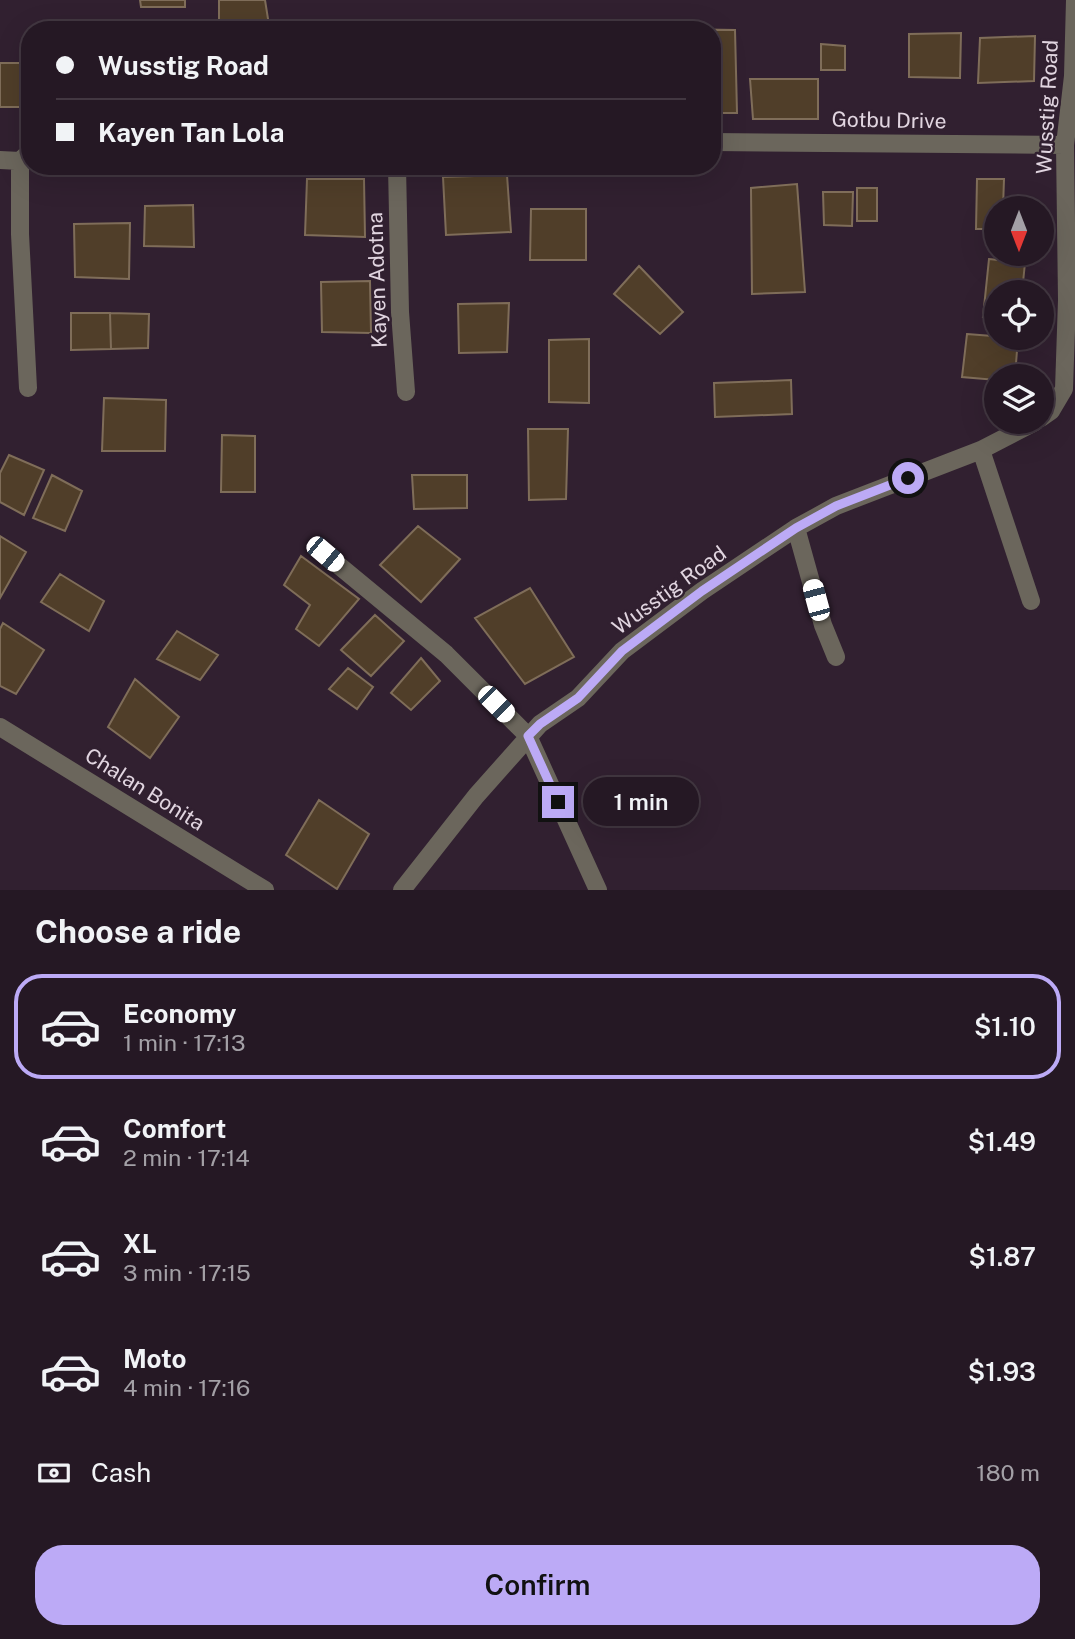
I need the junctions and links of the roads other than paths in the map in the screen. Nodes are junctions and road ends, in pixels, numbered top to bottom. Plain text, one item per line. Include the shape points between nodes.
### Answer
1 (1075, 0) edge
2 (1074, 76) edge
3 (721, 142) edge
4 (1065, 145) junction
5 (21, 157) edge
6 (0, 160) edge
7 (24, 175) edge
8 (397, 175) edge
9 (28, 388) dead end
10 (406, 392) dead end
11 (1069, 394) edge
12 (1054, 408) edge
13 (1012, 434) edge
14 (981, 450) junction
15 (796, 528) junction
16 (325, 554) dead end
17 (1031, 601) dead end
18 (836, 657) dead end
19 (0, 727) edge
20 (528, 736) junction
21 (265, 890) edge
22 (402, 890) edge
23 (598, 890) edge

1 - 2 street, Wusstig Road
2 - 4 street, Wusstig Road
3 - 4 street, Gotbu Drive
4 - 11 street, Wusstig Road
5 - 6 street
7 - 9 street via 20,234
8 - 10 street, Kayen Adotna
11 - 12 street, Wusstig Road
13 - 14 street, Wusstig Road
14 - 15 street, Wusstig Road via 836,506
14 - 17 street
15 - 18 street via 822,625
15 - 20 street, Wusstig Road via 622,651 578,698
16 - 20 street via 446,654
19 - 21 street, Chalan Bonita
20 - 22 street, Wusstig Road
20 - 23 street

